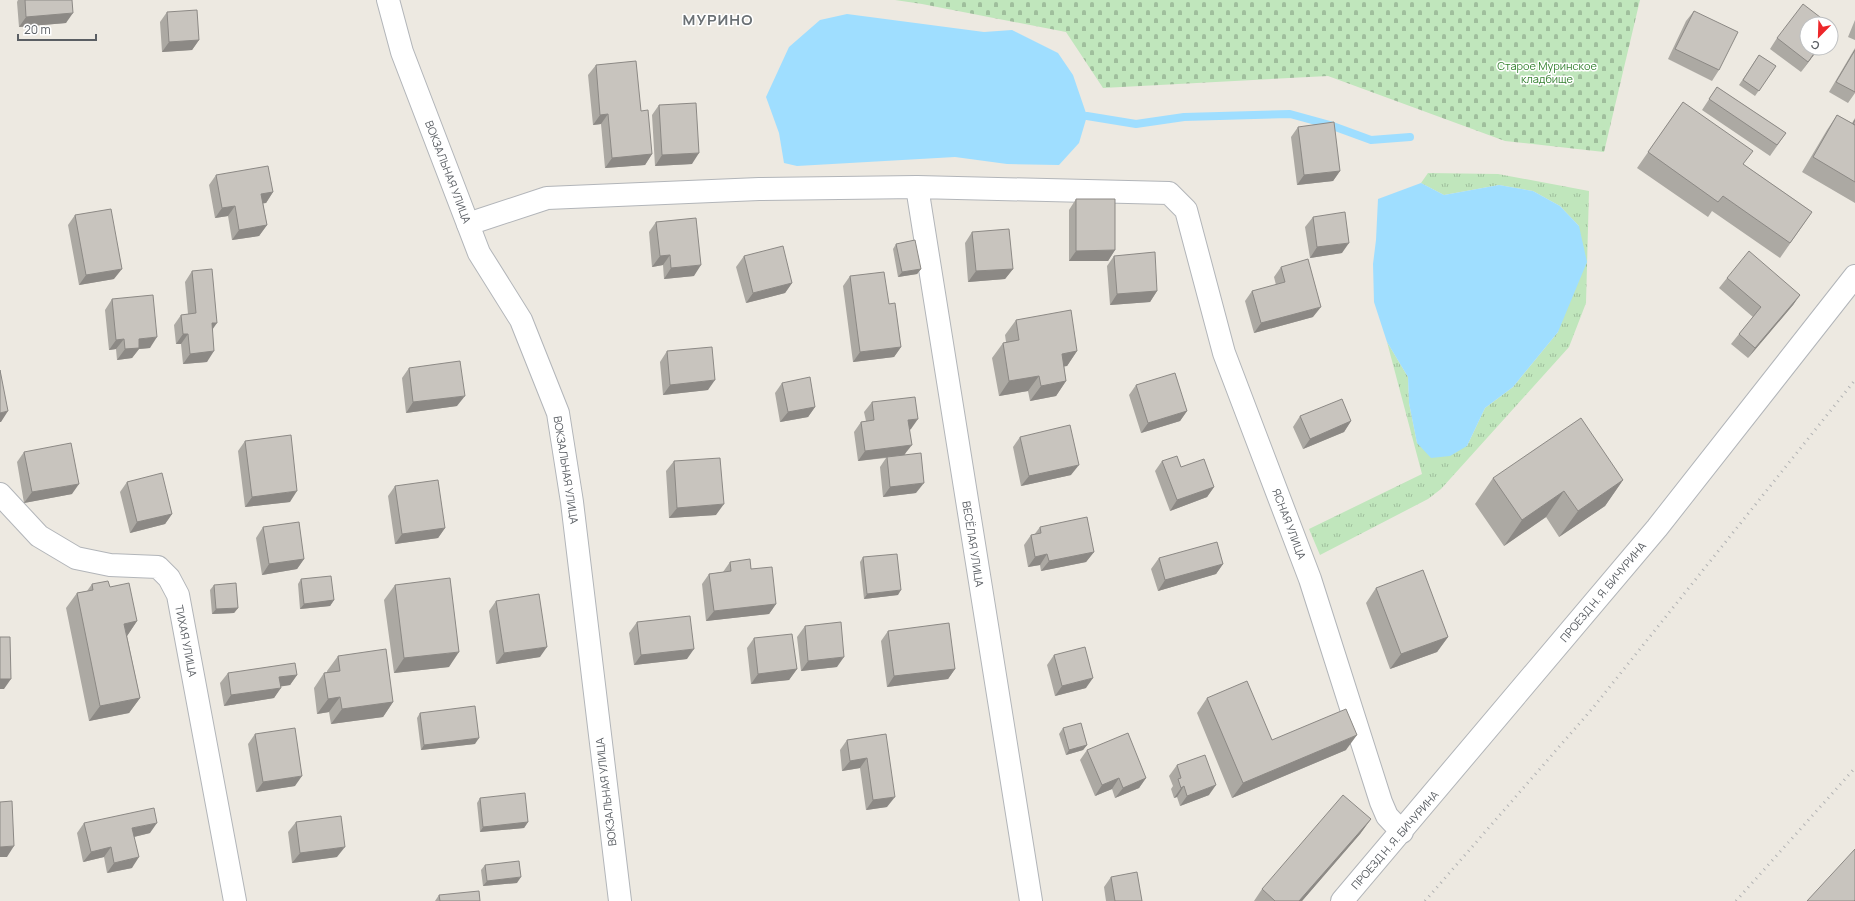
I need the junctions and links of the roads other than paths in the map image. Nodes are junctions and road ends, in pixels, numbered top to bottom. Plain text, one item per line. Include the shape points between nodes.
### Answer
1 (388, 0) edge
2 (917, 187) junction
3 (468, 224) junction
4 (1855, 276) edge
5 (0, 494) edge
6 (1402, 832) junction
7 (235, 901) edge
8 (620, 901) edge
9 (1031, 901) edge
10 (1342, 901) edge

1 - 3 street, ВОКЗАЛЬНАЯ УЛИЦА via 402,52
2 - 3 street via 759,189 547,198
2 - 6 street, ЯСНАЯ УЛИЦА via 1169,193 1186,210 1224,353 1310,579 1381,802 1387,816
2 - 9 street, ВЕСЁЛАЯ УЛИЦА
3 - 8 street, ВОКЗАЛЬНАЯ УЛИЦА via 479,253 521,320 558,413 572,502
4 - 6 street, ПРОЕЗД Н. Я. БИЧУРИНА via 1679,501
5 - 7 street, ТИХАЯ УЛИЦА via 39,536 76,558 110,565 158,567 169,578 178,595
6 - 10 street, ПРОЕЗД Н. Я. БИЧУРИНА

